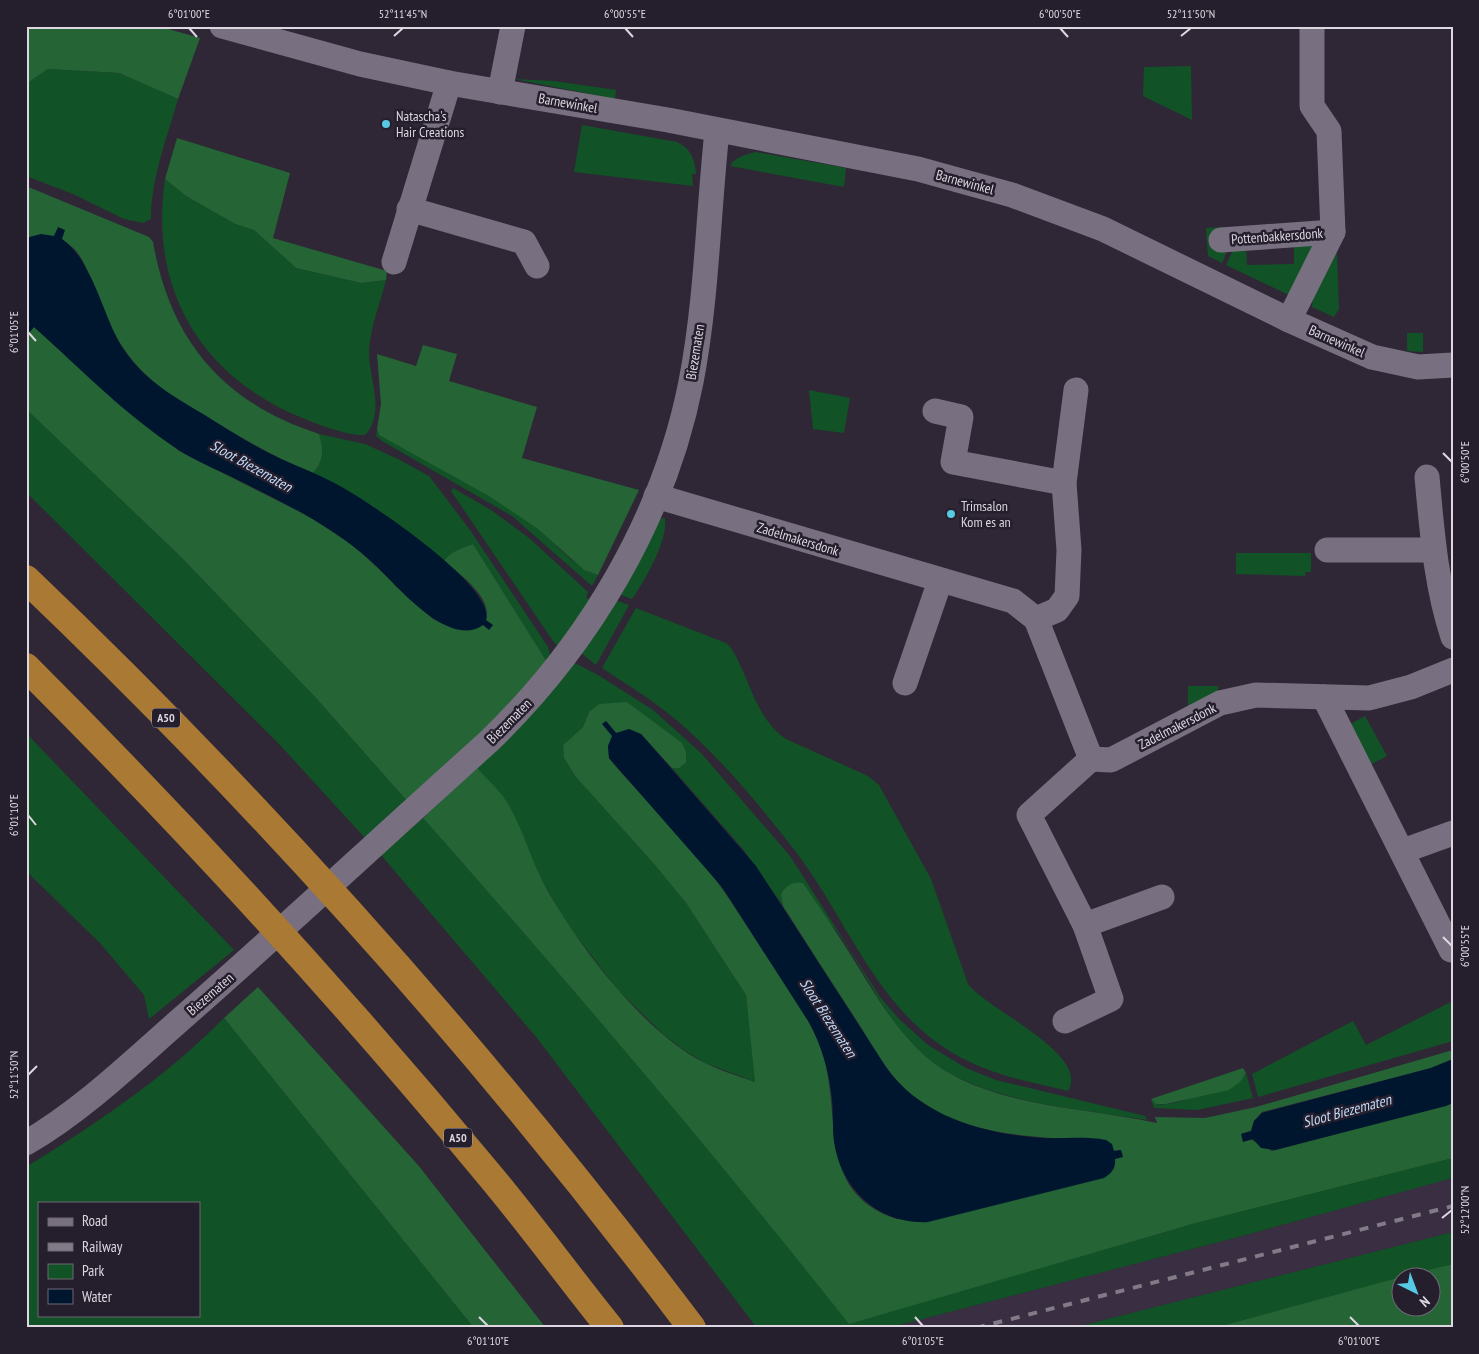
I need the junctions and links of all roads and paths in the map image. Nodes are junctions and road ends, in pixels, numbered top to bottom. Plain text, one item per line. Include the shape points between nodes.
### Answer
1 (222, 26) edge
2 (513, 26) edge
3 (1312, 26) edge
4 (449, 83) junction
5 (500, 92) junction
6 (717, 131) junction
7 (409, 210) junction
8 (1333, 232) junction
9 (1222, 240) dead end
10 (394, 262) dead end
11 (537, 266) dead end
12 (1289, 320) junction
13 (1453, 366) edge
14 (1076, 390) dead end
15 (935, 412) dead end
16 (1426, 477) dead end
17 (1064, 482) junction
18 (656, 496) junction
19 (1327, 550) dead end
20 (1434, 550) junction
21 (26, 579) edge
22 (940, 581) junction
23 (1036, 619) junction
24 (1453, 637) edge
25 (26, 667) edge
26 (1453, 670) edge
27 (905, 683) dead end
28 (1324, 697) junction
29 (1091, 759) junction
30 (1453, 833) edge
31 (1403, 851) junction
32 (1162, 897) dead end
33 (1085, 924) junction
34 (1451, 950) dead end
35 (1065, 1021) dead end
36 (26, 1143) edge
37 (690, 1325) edge
38 (610, 1328) edge

1 - 4 street, Barnewinkel via 360,64
2 - 5 street
3 - 8 street, Pottenbakkersdonk via 1312,106 1329,132
4 - 5 street, Barnewinkel
4 - 7 street
5 - 6 street, Barnewinkel
6 - 12 street, Barnewinkel via 918,169 1012,195 1116,235
6 - 18 street, Biezematen via 704,296 695,359 682,418
7 - 10 street
7 - 11 street via 524,242
8 - 9 street, Pottenbakkersdonk
8 - 12 street, Pottenbakkersdonk
12 - 13 street, Barnewinkel via 1372,357 1418,367
14 - 17 street
15 - 17 street via 961,417 953,462
16 - 20 street
17 - 23 street via 1069,550 1067,596 1057,610
18 - 22 street, Zadelmakersdonk
18 - 36 street, Biezematen via 622,568 580,637 506,725 114,1077 50,1130
19 - 20 street
20 - 24 street via 1444,612
21 - 37 highway, A50 via 106,655 347,909 494,1078
22 - 23 street, Zadelmakersdonk via 1013,601
22 - 27 street
23 - 29 street
25 - 38 highway, A50 via 140,780 300,954 487,1172
26 - 28 street, Zadelmakersdonk via 1411,688 1368,698
28 - 29 street, Zadelmakersdonk via 1256,695 1220,703 1111,760
28 - 31 street
29 - 33 street via 1029,815
30 - 31 street
31 - 34 street
32 - 33 street
33 - 35 street via 1111,999

